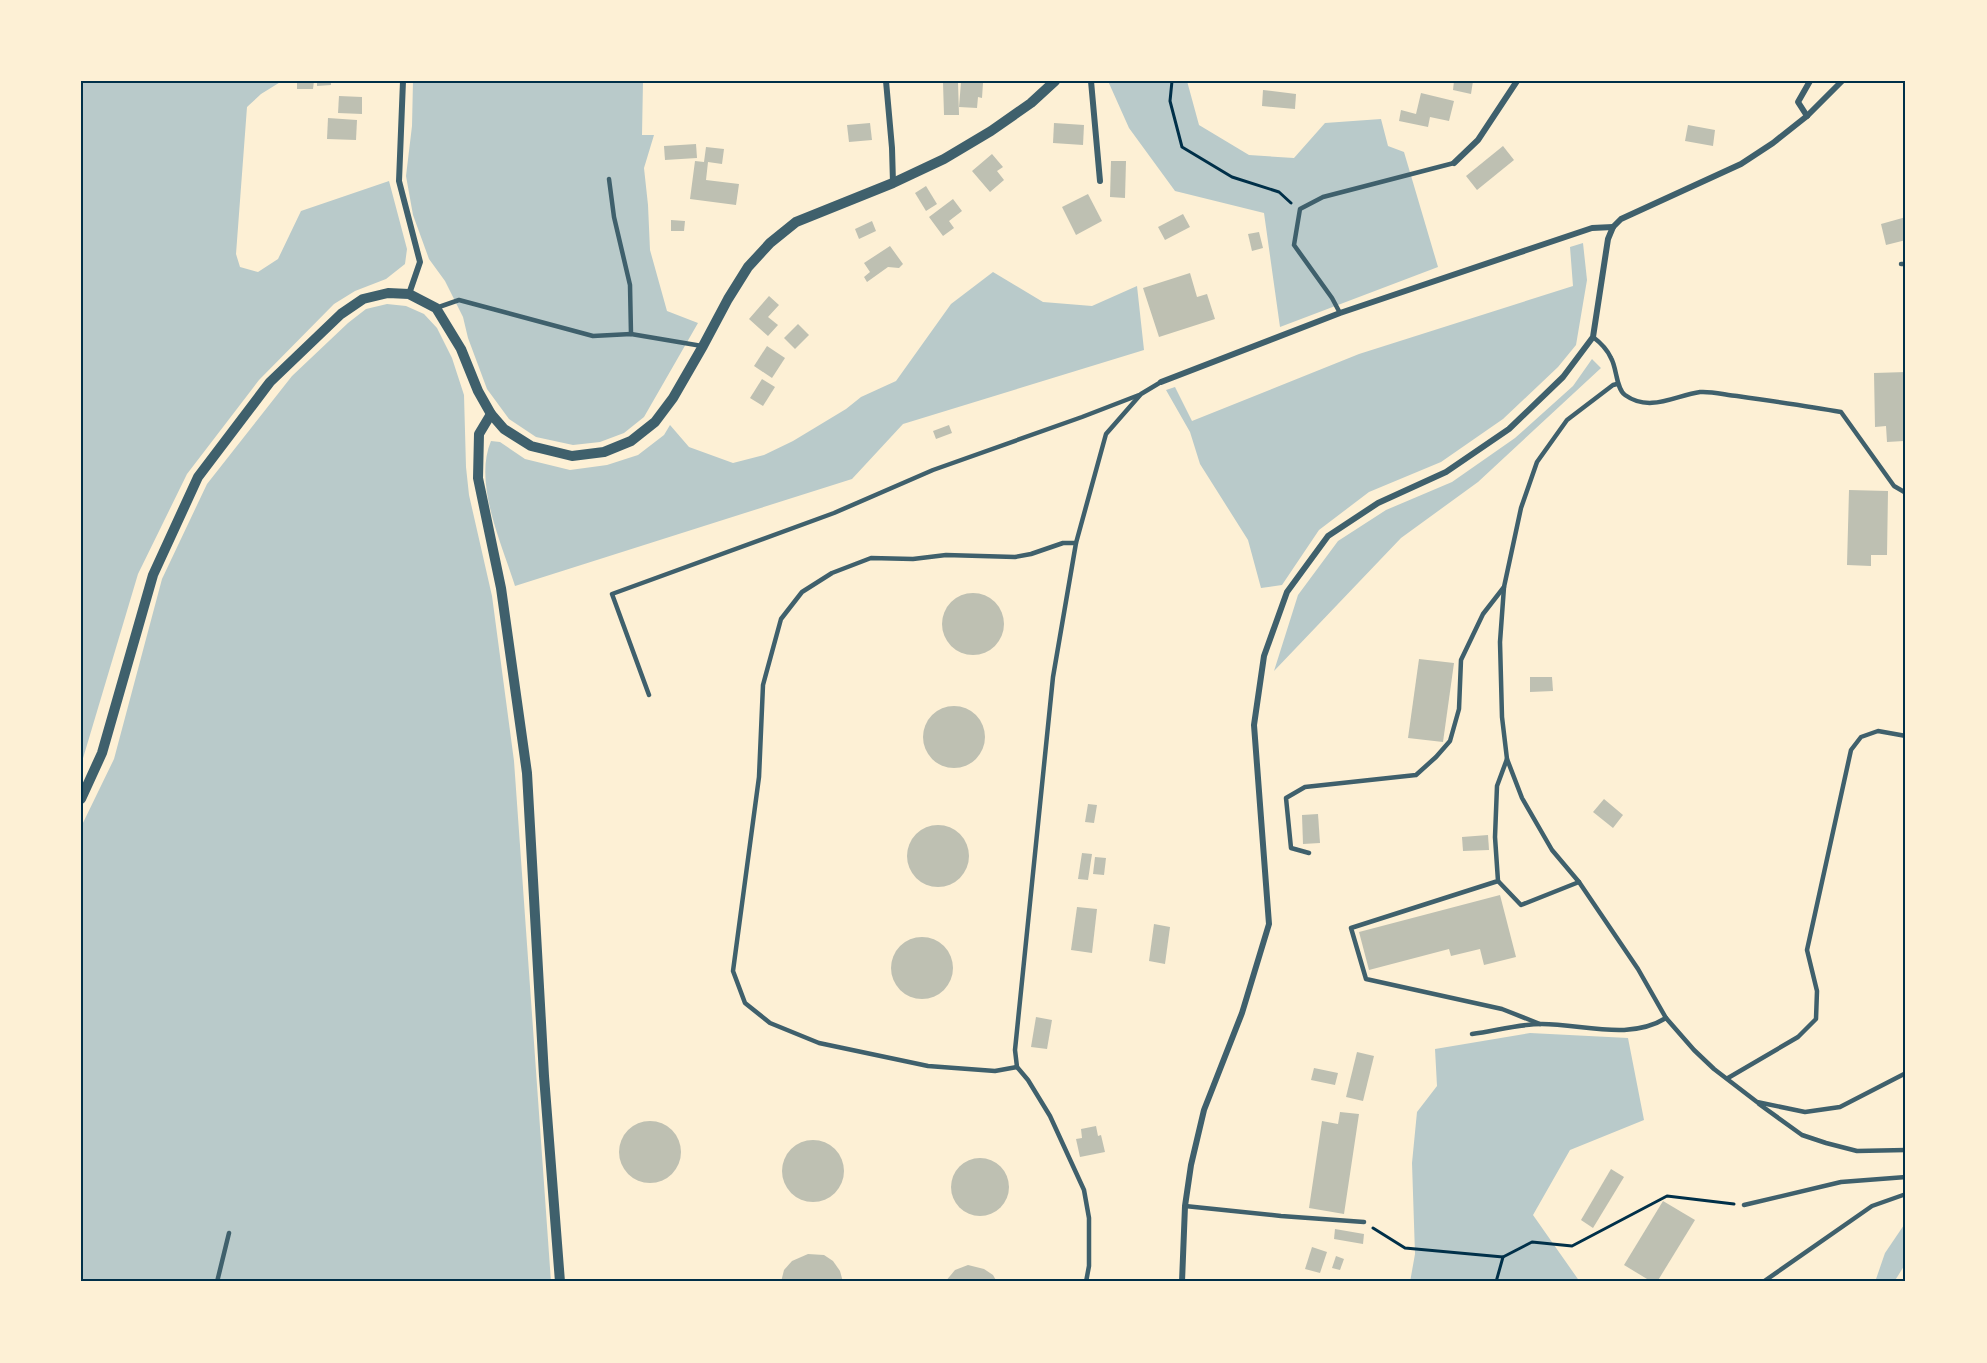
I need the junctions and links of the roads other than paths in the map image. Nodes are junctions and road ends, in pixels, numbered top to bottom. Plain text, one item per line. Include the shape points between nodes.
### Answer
1 (403, 81) edge
2 (886, 81) edge
3 (1055, 81) edge
4 (1091, 81) edge
5 (1517, 81) edge
6 (1810, 81) edge
7 (1842, 81) edge
8 (1807, 116) junction
9 (1454, 163) joint
10 (609, 179) dead end
11 (1100, 181) dead end
12 (893, 183) junction
13 (1613, 227) junction
14 (409, 294) junction
15 (436, 308) junction
16 (1340, 313) junction
17 (631, 334) junction
18 (1593, 337) junction
19 (703, 346) junction
20 (1161, 382) joint
21 (1617, 384) junction
22 (1142, 394) junction
23 (491, 414) junction
24 (1906, 493) edge
25 (1076, 543) junction
26 (1504, 587) junction
27 (649, 695) dead end
28 (1906, 736) edge
29 (1507, 759) junction
30 (81, 799) edge
31 (1309, 853) dead end
32 (1498, 881) junction
33 (1579, 882) junction
34 (1666, 1018) junction
35 (1540, 1024) junction
36 (1472, 1034) dead end
37 (1017, 1067) junction
38 (1906, 1073) edge
39 (1728, 1078) junction
40 (1757, 1102) junction
41 (1906, 1150) edge
42 (1906, 1177) edge
43 (1906, 1194) edge
44 (1744, 1205) road end
45 (1185, 1206) junction
46 (1364, 1222) road end
47 (229, 1233) dead end
48 (217, 1282) edge
49 (560, 1282) edge
50 (1086, 1282) edge
51 (1182, 1282) edge
52 (1762, 1282) edge

1 - 14 street via 399,181 420,262
2 - 12 street
3 - 12 street via 1031,104 991,131
4 - 11 street
5 - 9 street via 1478,140
6 - 8 street via 1798,102
7 - 8 street
8 - 13 street via 1741,164 1621,219
9 - 16 lane via 1323,197 1300,209 1294,245
10 - 17 lane via 630,285
12 - 19 street via 796,222 770,243 748,267
13 - 16 street via 1592,228
13 - 18 street
14 - 15 street
14 - 30 street via 363,298 341,314 270,382 198,477 153,575 102,753
15 - 17 lane via 459,300 593,336
15 - 23 street via 461,349
16 - 20 street
17 - 19 lane
18 - 21 lane via 1612,359
18 - 45 street via 1563,377 1509,429 1446,472 1378,503 1328,536 1287,592 1264,656 1254,725 1269,924 1242,1013 1204,1110
19 - 23 street via 655,422 631,441 604,452 572,456 531,446 504,429
20 - 22 lane
21 - 24 lane via 1624,395 1645,403 1671,401 1701,392 1841,412 1894,486
21 - 26 lane via 1567,420 1537,462 1521,508
22 - 25 lane via 1106,434
22 - 27 lane via 612,594
23 - 49 street via 479,434 478,478 501,588 527,773
25 - 37 lane via 1053,677 1014,1050
25 - 37 lane via 1015,557 872,558 832,573 802,592 781,619 763,685 759,777 733,971 745,1003 770,1023 819,1043 928,1066 995,1071
26 - 29 lane via 1500,653
26 - 31 lane via 1483,614 1461,660 1459,710 1450,741 1437,757 1416,774 1305,787 1286,798 1291,848
28 - 39 lane via 1878,731 1861,737 1851,750 1808,950 1817,991 1816,1019 1798,1037
29 - 32 lane via 1497,786
29 - 33 lane via 1522,798 1552,850
32 - 33 lane via 1521,905
32 - 35 lane via 1351,928 1363,969 1366,979 1502,1009
33 - 34 lane
34 - 35 lane via 1652,1026 1627,1031
34 - 39 lane via 1694,1050
35 - 36 lane
37 - 50 lane via 1050,1116 1084,1190 1089,1218
38 - 40 lane via 1840,1107 1805,1112
39 - 40 lane
40 - 41 lane via 1802,1135 1826,1143 1857,1151
42 - 44 lane via 1841,1182
43 - 52 lane via 1872,1206
45 - 46 lane
45 - 51 street
47 - 48 lane

